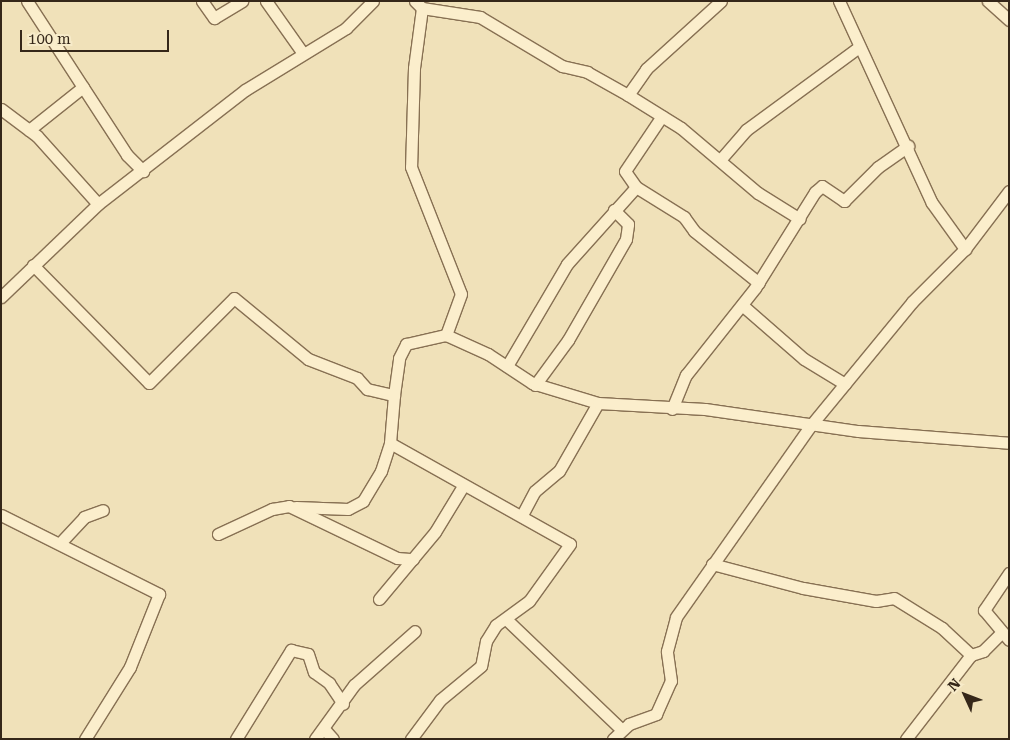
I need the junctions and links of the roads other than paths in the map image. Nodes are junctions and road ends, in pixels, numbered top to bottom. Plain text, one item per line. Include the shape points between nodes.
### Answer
1 (27, 1) edge
2 (202, 1) edge
3 (242, 1) edge
4 (266, 1) edge
5 (373, 1) edge
6 (721, 1) edge
7 (839, 1) edge
8 (988, 1) edge
9 (419, 4) edge
10 (1009, 20) edge
11 (859, 47) junction
12 (302, 52) junction
13 (84, 87) junction
14 (628, 95) junction
15 (1, 109) edge
16 (662, 116) junction
17 (29, 130) junction
18 (908, 146) junction
19 (720, 160) junction
20 (143, 171) junction
21 (636, 186) junction
22 (1009, 190) edge
23 (98, 204) junction
24 (614, 210) junction
25 (800, 220) junction
26 (965, 250) junction
27 (33, 265) junction
28 (759, 283) junction
29 (1, 297) edge
30 (742, 305) junction
31 (446, 335) junction
32 (507, 366) junction
33 (845, 384) junction
34 (536, 385) junction
35 (394, 395) junction
36 (598, 403) junction
37 (672, 408) junction
38 (811, 424) junction
39 (390, 443) junction
40 (1009, 444) edge
41 (463, 486) junction
42 (294, 507) junction
43 (103, 510) dead end
44 (1, 515) edge
45 (522, 515) junction
46 (218, 534) dead end
47 (61, 542) junction
48 (413, 559) junction
49 (712, 564) junction
50 (1009, 573) edge
51 (379, 599) dead end
52 (507, 620) junction
53 (415, 631) dead end
54 (1005, 637) edge
55 (972, 655) junction
56 (343, 704) junction
57 (324, 729) junction
58 (621, 729) junction
59 (85, 739) edge
60 (236, 739) edge
61 (315, 739) edge
62 (333, 739) edge
63 (411, 739) edge
64 (613, 739) edge
65 (906, 739) edge

1 - 13 street
2 - 3 street via 214,18
4 - 12 street
5 - 12 street via 346,28
6 - 14 street via 646,69
7 - 11 street
8 - 10 street
9 - 14 street via 480,17 562,66 588,72
9 - 31 street via 411,167 461,294
11 - 18 street
11 - 19 street via 746,130
12 - 20 street via 245,90
13 - 17 street
13 - 20 street via 127,156
14 - 16 street
15 - 17 street
16 - 19 street
16 - 21 street via 625,171
17 - 23 street
18 - 25 street via 878,167 844,201 822,186
18 - 26 street via 932,203
19 - 25 street via 758,192
20 - 23 street
21 - 24 street
21 - 28 street via 684,217 694,231
22 - 26 street
23 - 27 street
24 - 32 street via 567,264
24 - 34 street via 628,224 626,239
25 - 28 street
26 - 33 street via 912,302
27 - 29 street
27 - 35 street via 149,383 234,298 308,359 357,378 368,388
28 - 30 street
30 - 33 street via 804,358
30 - 37 street via 686,375
31 - 32 street
31 - 35 street via 406,344 399,358
32 - 34 street
33 - 38 street
34 - 36 street
35 - 39 street
36 - 37 street
36 - 45 street via 559,471 535,491
37 - 38 street
38 - 40 street
38 - 49 street
39 - 41 street
39 - 42 street via 381,471 363,501 348,509
41 - 45 street via 476,487
41 - 48 street via 436,532
42 - 46 street via 272,509
42 - 48 street via 397,558
43 - 47 street via 84,517
44 - 47 street
45 - 52 street via 570,544 529,600
47 - 59 street via 159,594 130,667
48 - 51 street
49 - 55 street via 803,588 876,601 894,598 942,628
49 - 58 street via 670,633 671,681 658,710
50 - 54 street via 984,610
52 - 58 street
52 - 63 street via 496,625 486,641 481,666 440,700
53 - 56 street via 360,678
54 - 55 street
55 - 65 street
56 - 57 street
56 - 60 street via 329,684 314,672 308,654 290,650
57 - 61 street
57 - 62 street
58 - 64 street

